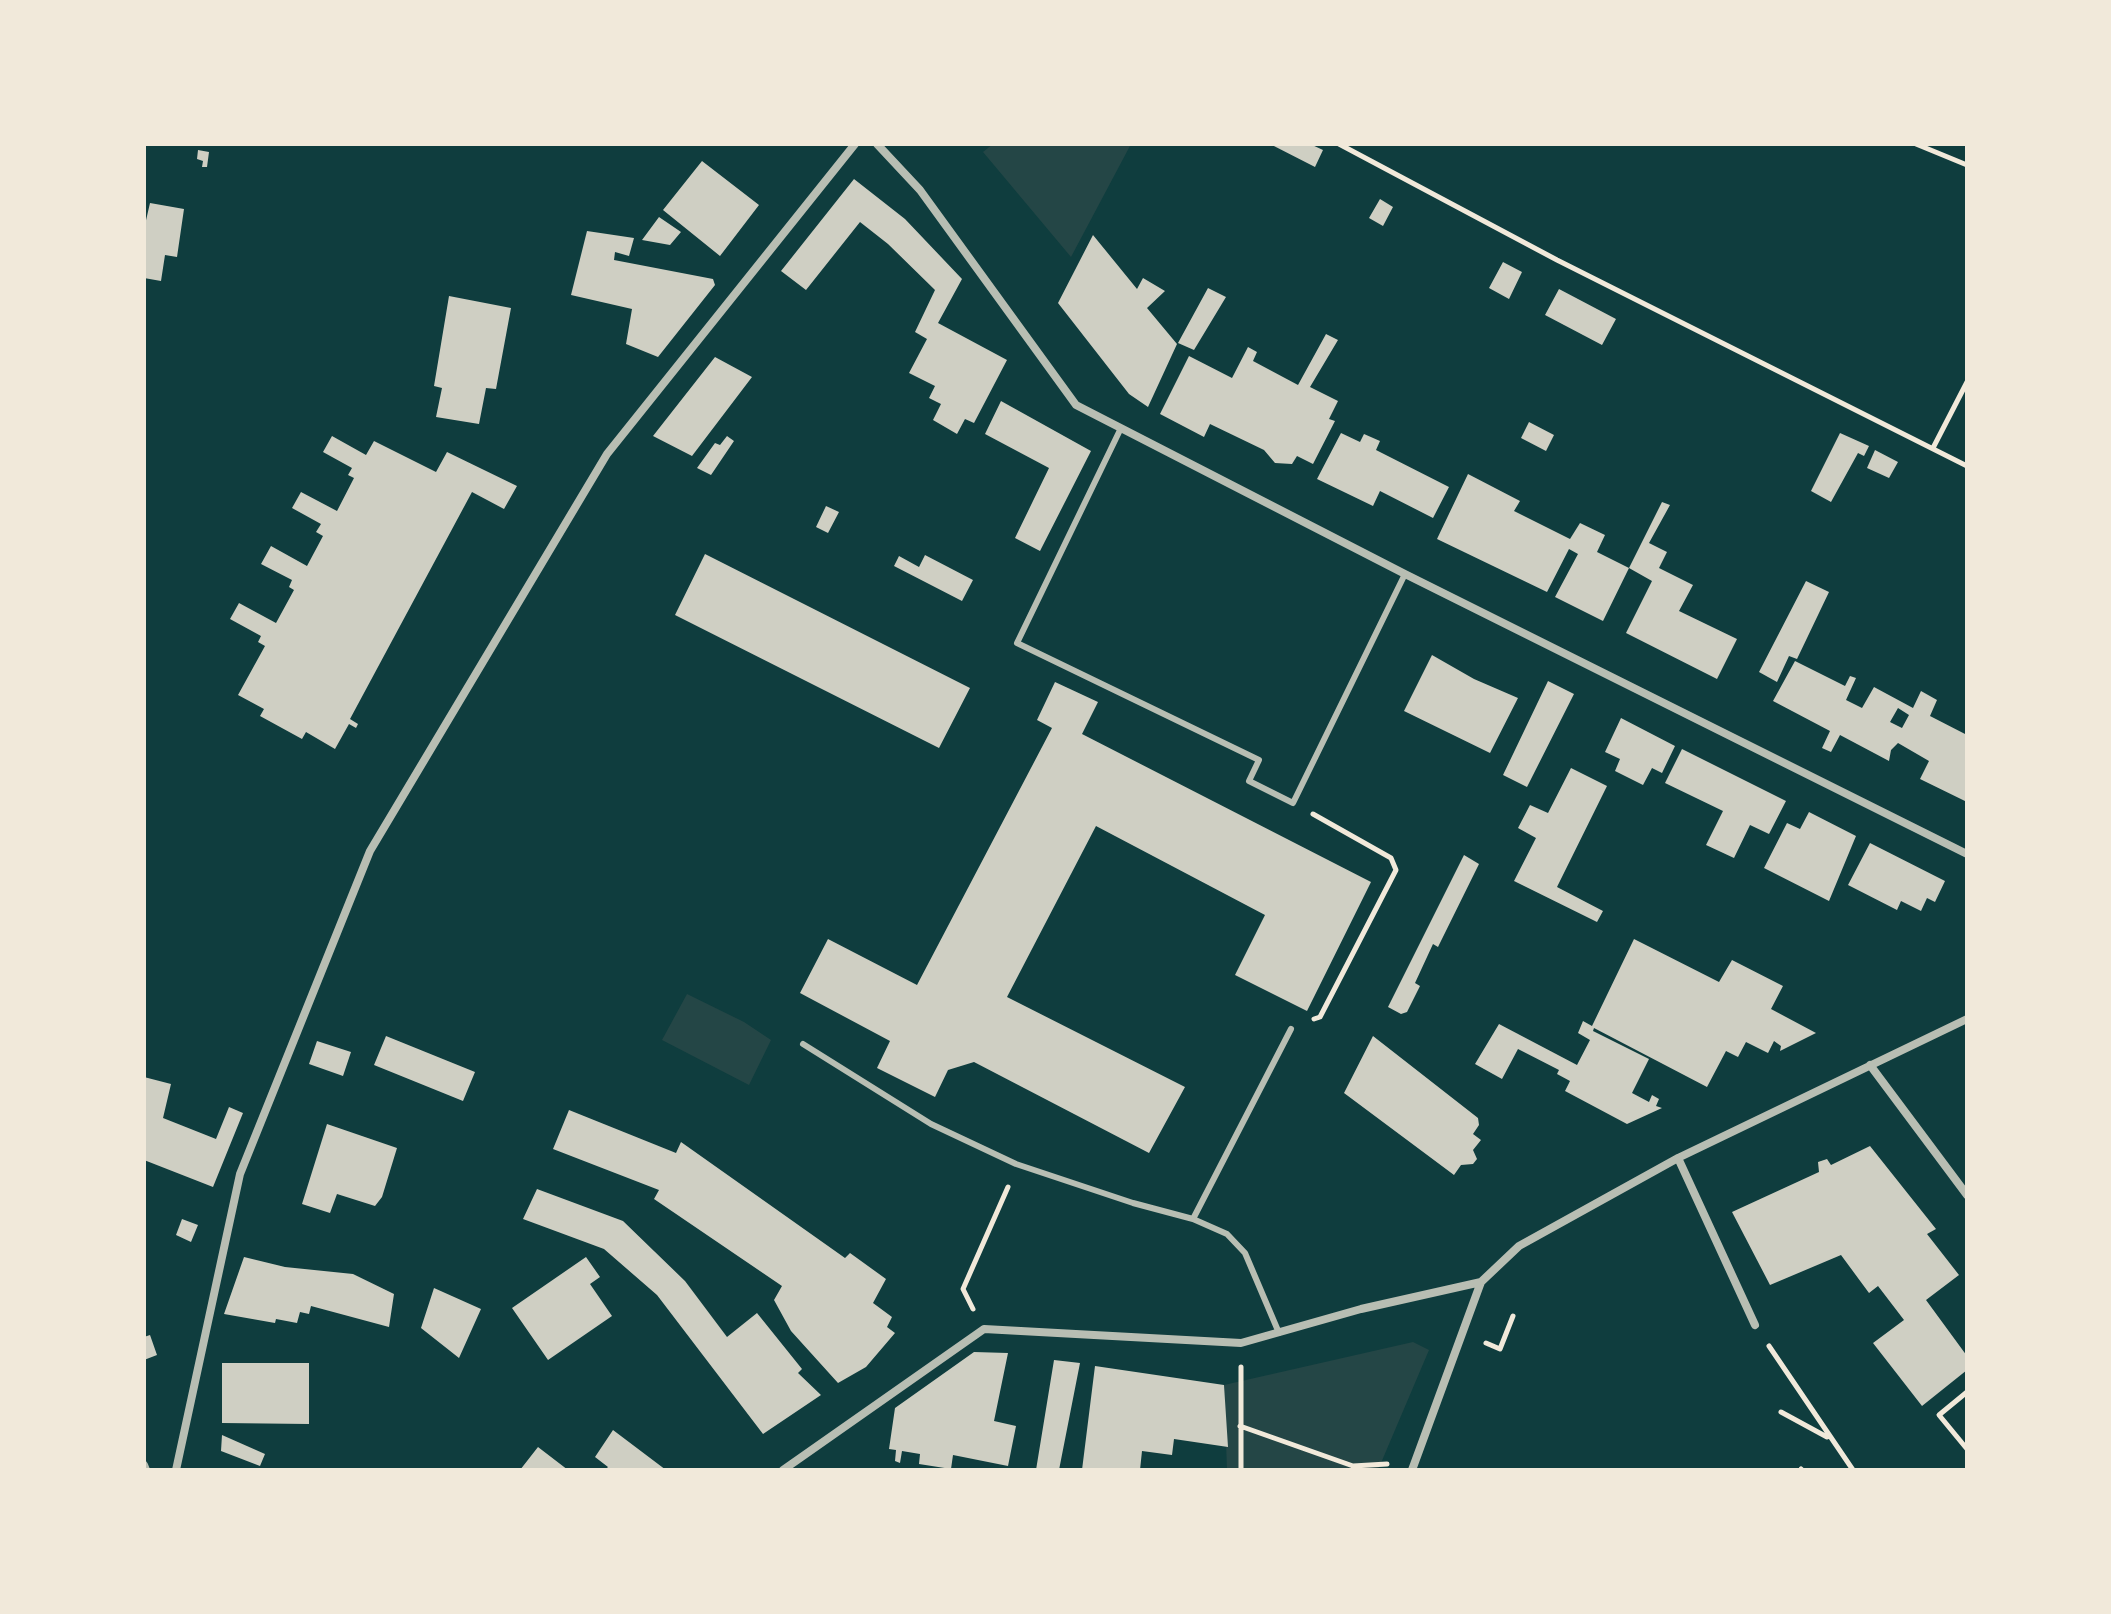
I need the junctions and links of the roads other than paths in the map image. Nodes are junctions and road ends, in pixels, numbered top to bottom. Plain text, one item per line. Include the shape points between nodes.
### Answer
1 (855, 144) edge
2 (877, 144) edge
3 (1121, 428) junction
4 (1405, 574) junction
5 (1967, 854) edge
6 (1967, 1019) edge
7 (1291, 1029) road end
8 (803, 1044) dead end
9 (1870, 1065) junction
10 (1678, 1158) junction
11 (1967, 1195) edge
12 (1193, 1219) junction
13 (1481, 1282) junction
14 (1755, 1325) road end
15 (1279, 1333) junction
16 (1414, 1466) edge
17 (176, 1470) edge
18 (783, 1470) edge

1 - 17 street via 607,454 370,851 240,1174
2 - 3 street via 920,190 1076,405
3 - 4 street
3 - 4 lane via 1017,643 1259,760 1249,781 1293,803
4 - 5 street
6 - 9 street
7 - 12 lane
8 - 12 lane via 931,1124 1016,1164
9 - 10 street
9 - 11 street
10 - 13 street via 1519,1246
10 - 14 street
12 - 15 lane via 1227,1234 1245,1253
13 - 15 street
13 - 16 street
15 - 18 street via 1241,1343 984,1329

